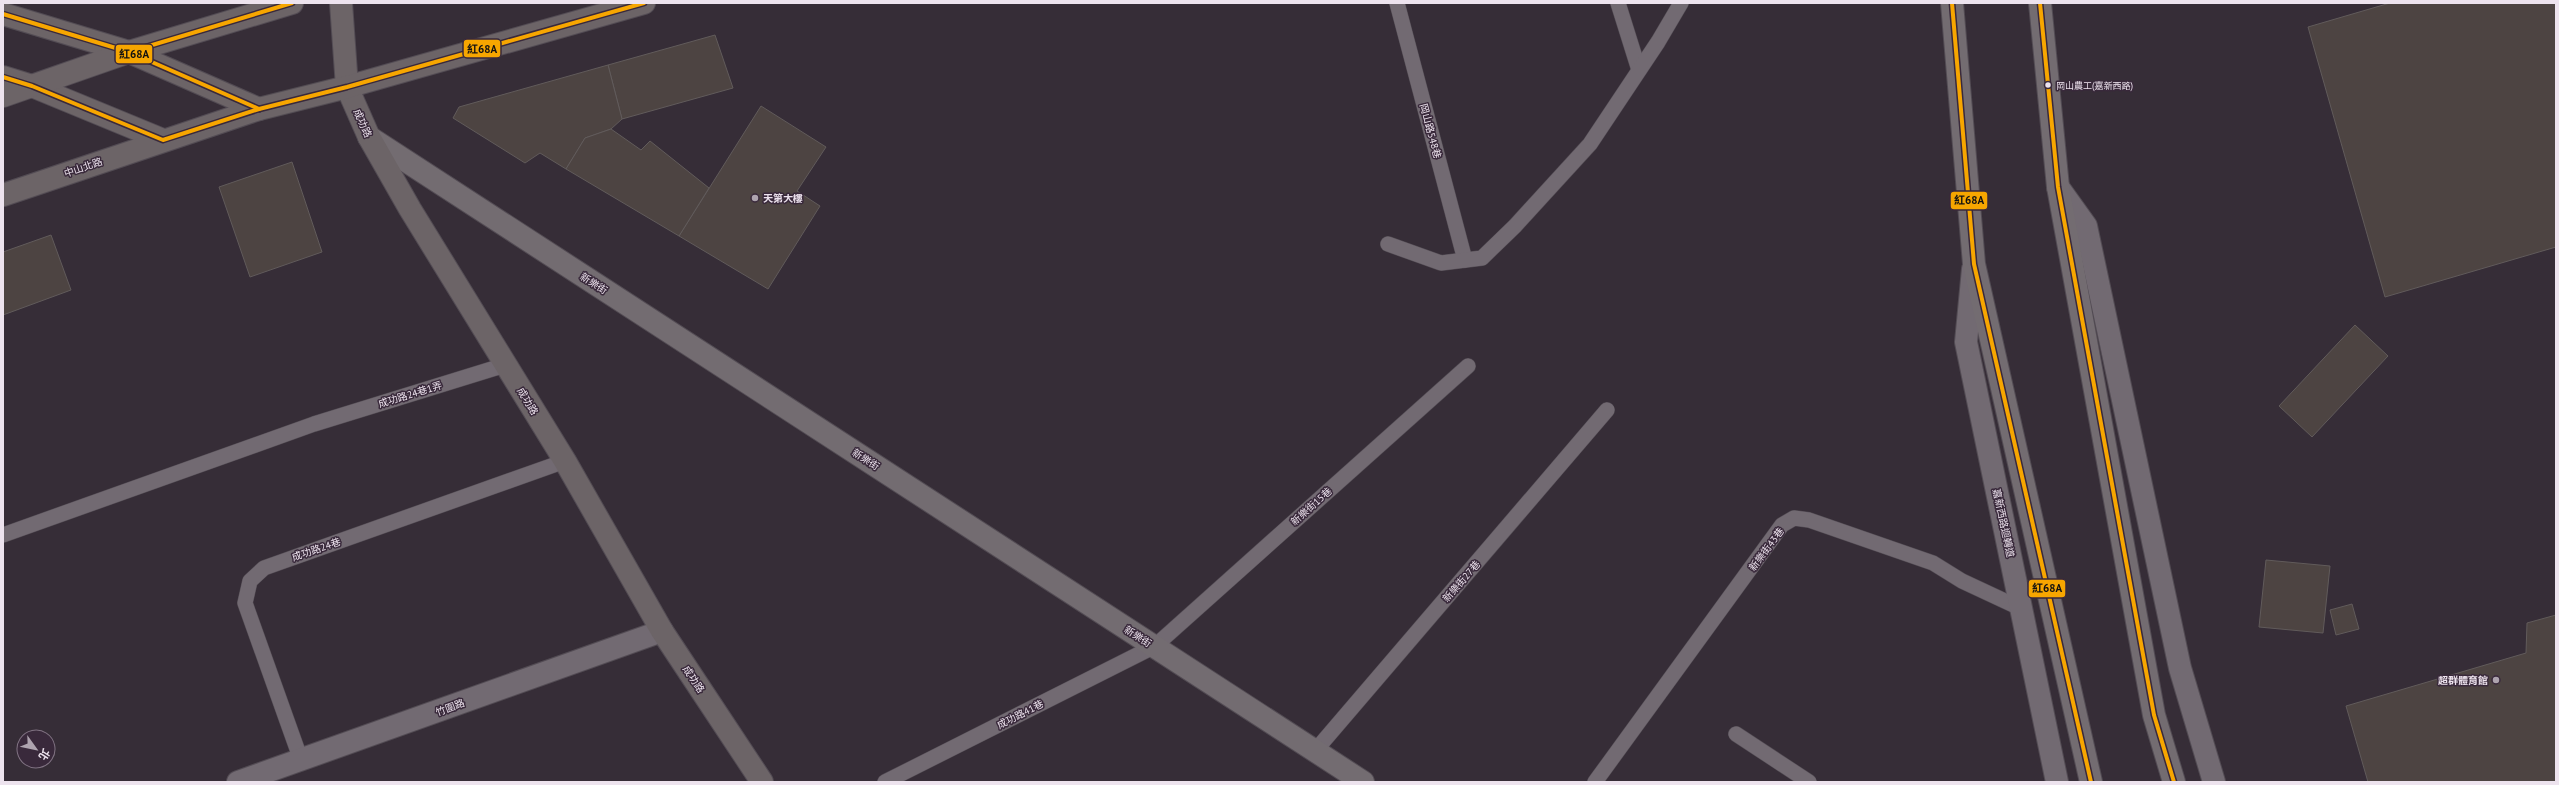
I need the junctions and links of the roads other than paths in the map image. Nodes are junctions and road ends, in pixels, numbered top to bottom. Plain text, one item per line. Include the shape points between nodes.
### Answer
1 (292, 3) edge
2 (341, 3) edge
3 (644, 3) edge
4 (1396, 3) edge
5 (1618, 3) edge
6 (1681, 3) edge
7 (1952, 3) edge
8 (2040, 3) edge
9 (3, 14) edge
10 (129, 52) junction
11 (1640, 70) junction
12 (3, 77) edge
13 (32, 86) junction
14 (347, 87) junction
15 (3, 96) edge
16 (259, 109) junction
17 (369, 137) junction
18 (163, 140) junction
19 (2058, 187) junction
20 (3, 195) edge
21 (1388, 244) dead end
22 (1465, 260) junction
23 (1974, 264) junction
24 (505, 365) junction
25 (1468, 366) dead end
26 (1607, 410) dead end
27 (564, 461) junction
28 (3, 535) edge
29 (2022, 609) junction
30 (662, 631) junction
31 (1155, 646) junction
32 (1736, 734) dead end
33 (1316, 751) junction
34 (301, 760) junction
35 (759, 781) edge
36 (238, 782) edge
37 (885, 782) edge
38 (1363, 782) edge
39 (1596, 782) edge
40 (1809, 782) edge
41 (2057, 782) edge
42 (2091, 782) edge
43 (2174, 782) edge
44 (2214, 782) edge

1 - 10 main road
2 - 14 main road, 成功路
3 - 14 main road, 中山北路
4 - 22 lane, 岡山路548巷
5 - 11 lane
6 - 11 lane
7 - 23 street
8 - 19 street
9 - 10 main road
10 - 13 main road
10 - 16 main road
11 - 22 lane via 1585,150 1482,258
12 - 13 main road
13 - 15 main road
13 - 18 main road
14 - 16 main road, 中山北路
14 - 17 main road, 成功路
16 - 18 main road, 中山北路
17 - 24 main road, 成功路
17 - 31 street, 新樂街
18 - 20 main road, 中山北路
19 - 43 street via 2154,715
19 - 44 street via 2086,226 2180,668
21 - 22 lane via 1441,263
23 - 29 street, 嘉新西路迴轉道 via 1966,342
23 - 42 street
24 - 27 main road, 成功路
24 - 28 lane, 成功路24巷1弄 via 314,424
25 - 31 lane, 新樂街15巷
26 - 33 lane, 新樂街27巷
27 - 30 main road, 成功路
27 - 34 lane, 成功路24巷 via 264,568 250,581 245,603
29 - 39 lane, 新樂街43巷 via 1962,581 1933,563 1809,520 1794,518 1782,525
29 - 41 street, 嘉新西路迴轉道
30 - 34 street, 竹圍路
30 - 35 main road, 成功路
31 - 33 street, 新樂街
31 - 37 lane, 成功路41巷
32 - 40 lane
33 - 38 street, 新樂街
34 - 36 street, 竹圍路

